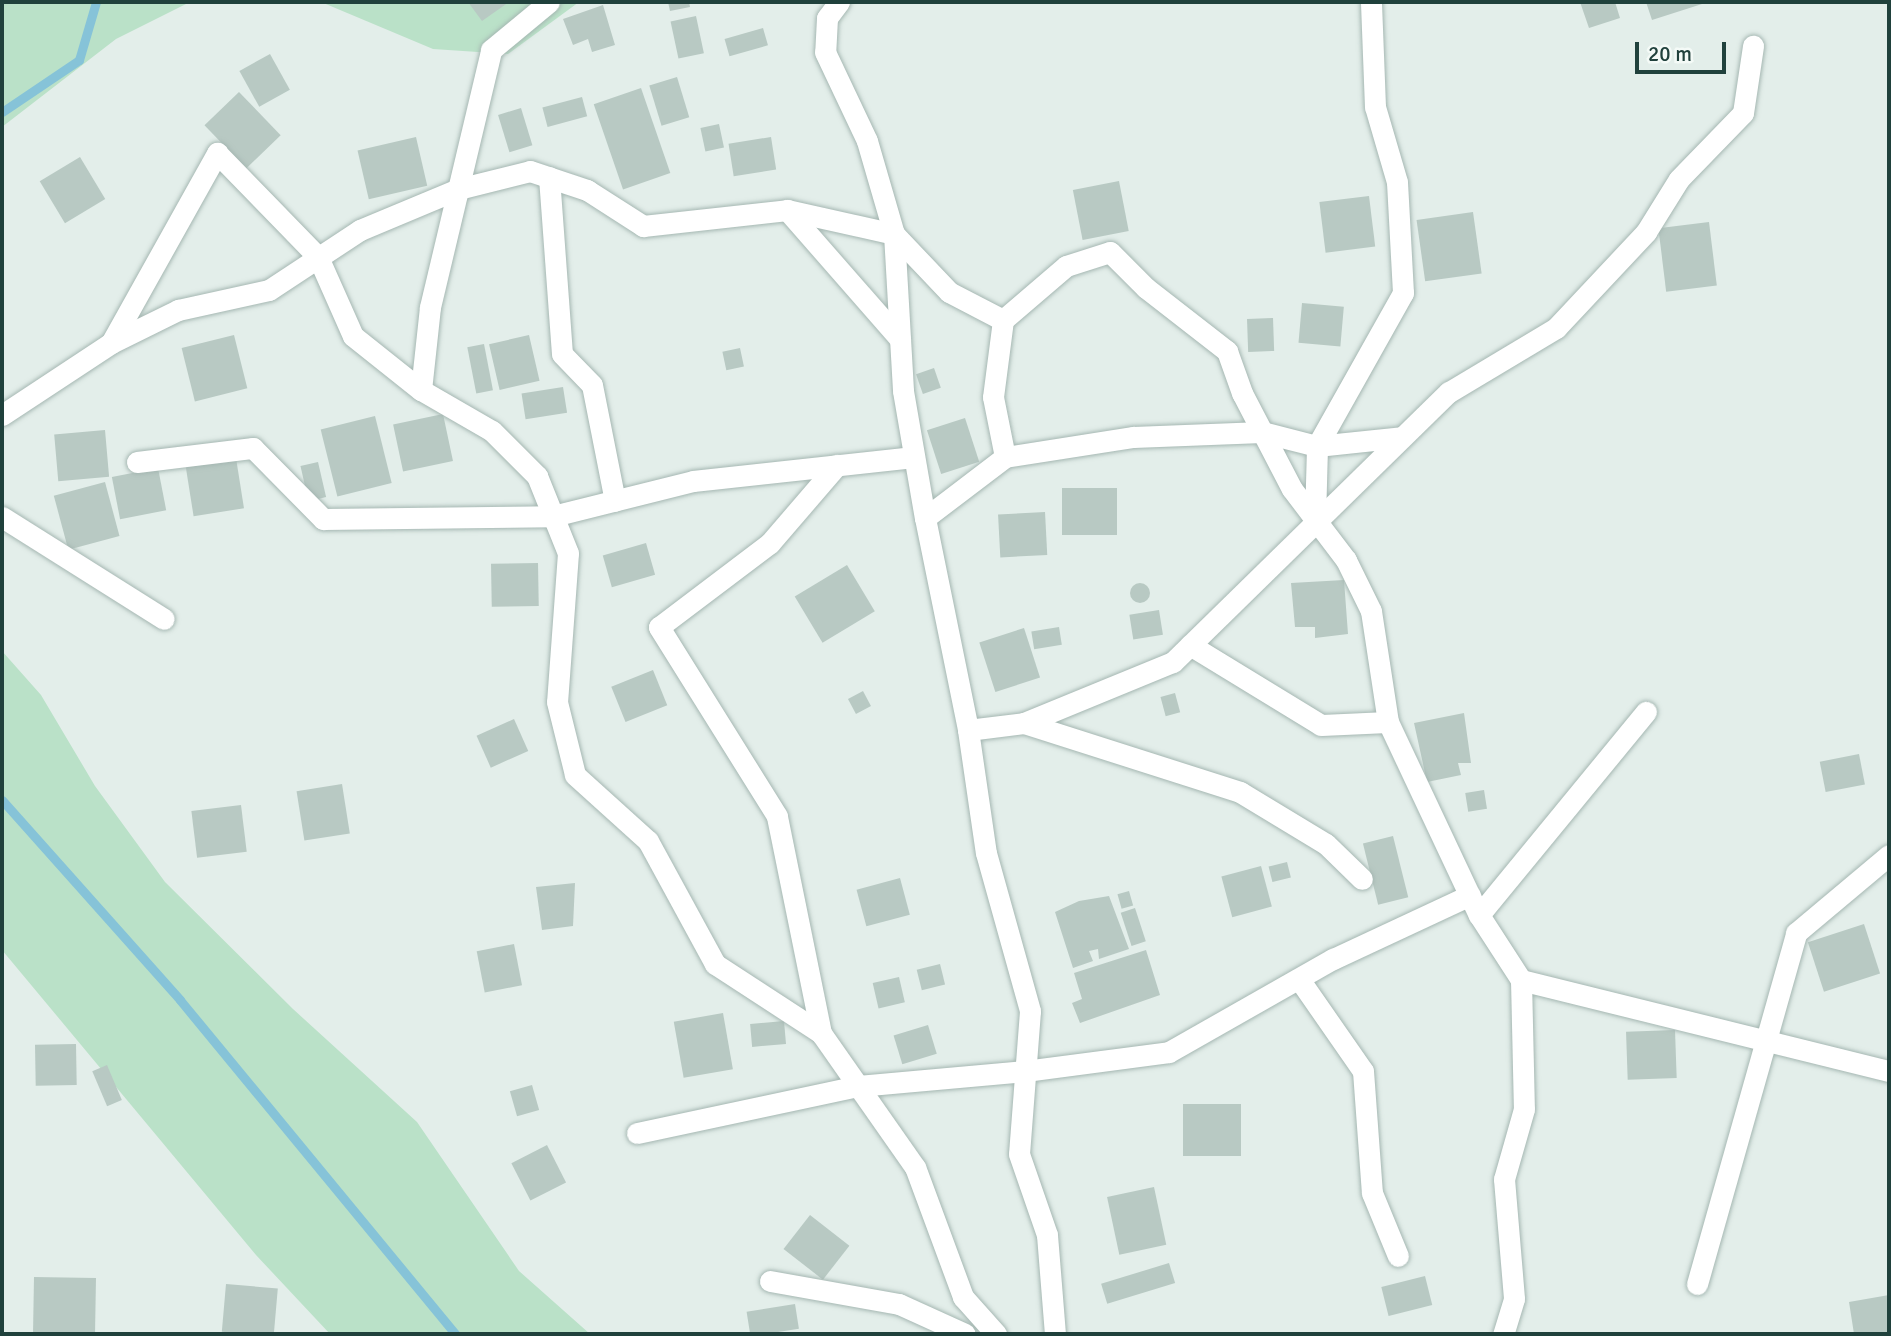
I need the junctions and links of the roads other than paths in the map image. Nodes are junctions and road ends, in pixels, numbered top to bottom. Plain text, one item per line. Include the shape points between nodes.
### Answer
1 (549, 2) edge
2 (839, 2) edge
3 (1371, 2) edge
4 (1753, 46) dead end
5 (549, 177) junction
6 (458, 189) junction
7 (787, 209) junction
8 (894, 234) junction
9 (318, 257) junction
10 (1003, 320) junction
11 (900, 339) junction
12 (111, 342) junction
13 (421, 390) junction
14 (2, 415) edge
15 (1262, 432) junction
16 (1402, 437) junction
17 (1317, 446) junction
18 (915, 457) junction
19 (1005, 457) junction
20 (137, 462) dead end
21 (837, 466) junction
22 (615, 501) junction
23 (553, 516) junction
24 (2, 517) edge
25 (925, 518) junction
26 (1315, 519) junction
27 (164, 619) dead end
28 (1190, 645) junction
29 (1646, 712) dead end
30 (1388, 722) junction
31 (1024, 723) junction
32 (968, 730) junction
33 (1889, 855) edge
34 (1362, 878) dead end
35 (1470, 895) junction
36 (1479, 915) junction
37 (1299, 979) junction
38 (1521, 980) junction
39 (821, 1033) junction
40 (1766, 1038) junction
41 (1889, 1071) edge
42 (1025, 1072) junction
43 (858, 1086) junction
44 (637, 1133) dead end
45 (1398, 1256) dead end
46 (770, 1281) dead end
47 (1697, 1283) dead end
48 (965, 1334) edge
49 (996, 1334) edge
50 (1055, 1334) edge
51 (1503, 1334) edge

1 - 6 street via 492,50
2 - 8 street via 827,18 825,52 867,141
3 - 17 street via 1376,107 1396,182 1402,293
4 - 16 street via 1743,113 1679,179 1646,232 1556,328 1448,392
5 - 6 street via 530,171
5 - 7 street via 587,190 643,226
5 - 22 street via 562,354 592,385
6 - 9 street via 360,230
6 - 13 street via 430,307
7 - 8 street
7 - 11 street
8 - 10 street via 949,292
8 - 11 street
9 - 12 street via 269,290 178,310
9 - 12 street via 217,153
9 - 13 street via 353,337
10 - 15 street via 1066,267 1110,252 1146,288 1227,351
10 - 19 street via 993,397
11 - 18 street via 903,391
12 - 14 street
13 - 23 street via 492,431 537,476
15 - 17 street
15 - 19 street via 1133,437
15 - 26 street via 1292,489
16 - 17 street
16 - 26 street
17 - 26 street
18 - 21 street
18 - 25 street
19 - 25 street
20 - 23 street via 253,448 323,519
21 - 22 street via 693,481
21 - 39 street via 770,542 659,627 777,816
22 - 23 street
23 - 39 street via 568,553 557,702 575,775 648,841 715,964
24 - 27 street
25 - 32 street
26 - 28 street
26 - 30 street via 1346,560 1371,611
28 - 30 street via 1321,725
28 - 31 street via 1173,662
29 - 36 street
30 - 35 street
31 - 32 street
31 - 34 street via 1240,792 1326,844
32 - 42 street via 986,853 1030,1012
33 - 40 street via 1796,933
35 - 36 street
35 - 37 street
36 - 38 street
37 - 42 street via 1169,1052
37 - 45 street via 1363,1072 1372,1193
38 - 40 street
38 - 51 street via 1524,1109 1504,1179 1514,1299
39 - 43 street
40 - 41 street
40 - 47 street
42 - 43 street
42 - 50 street via 1018,1154 1047,1235
43 - 44 street
43 - 49 street via 915,1167 962,1297
46 - 48 street via 899,1304

